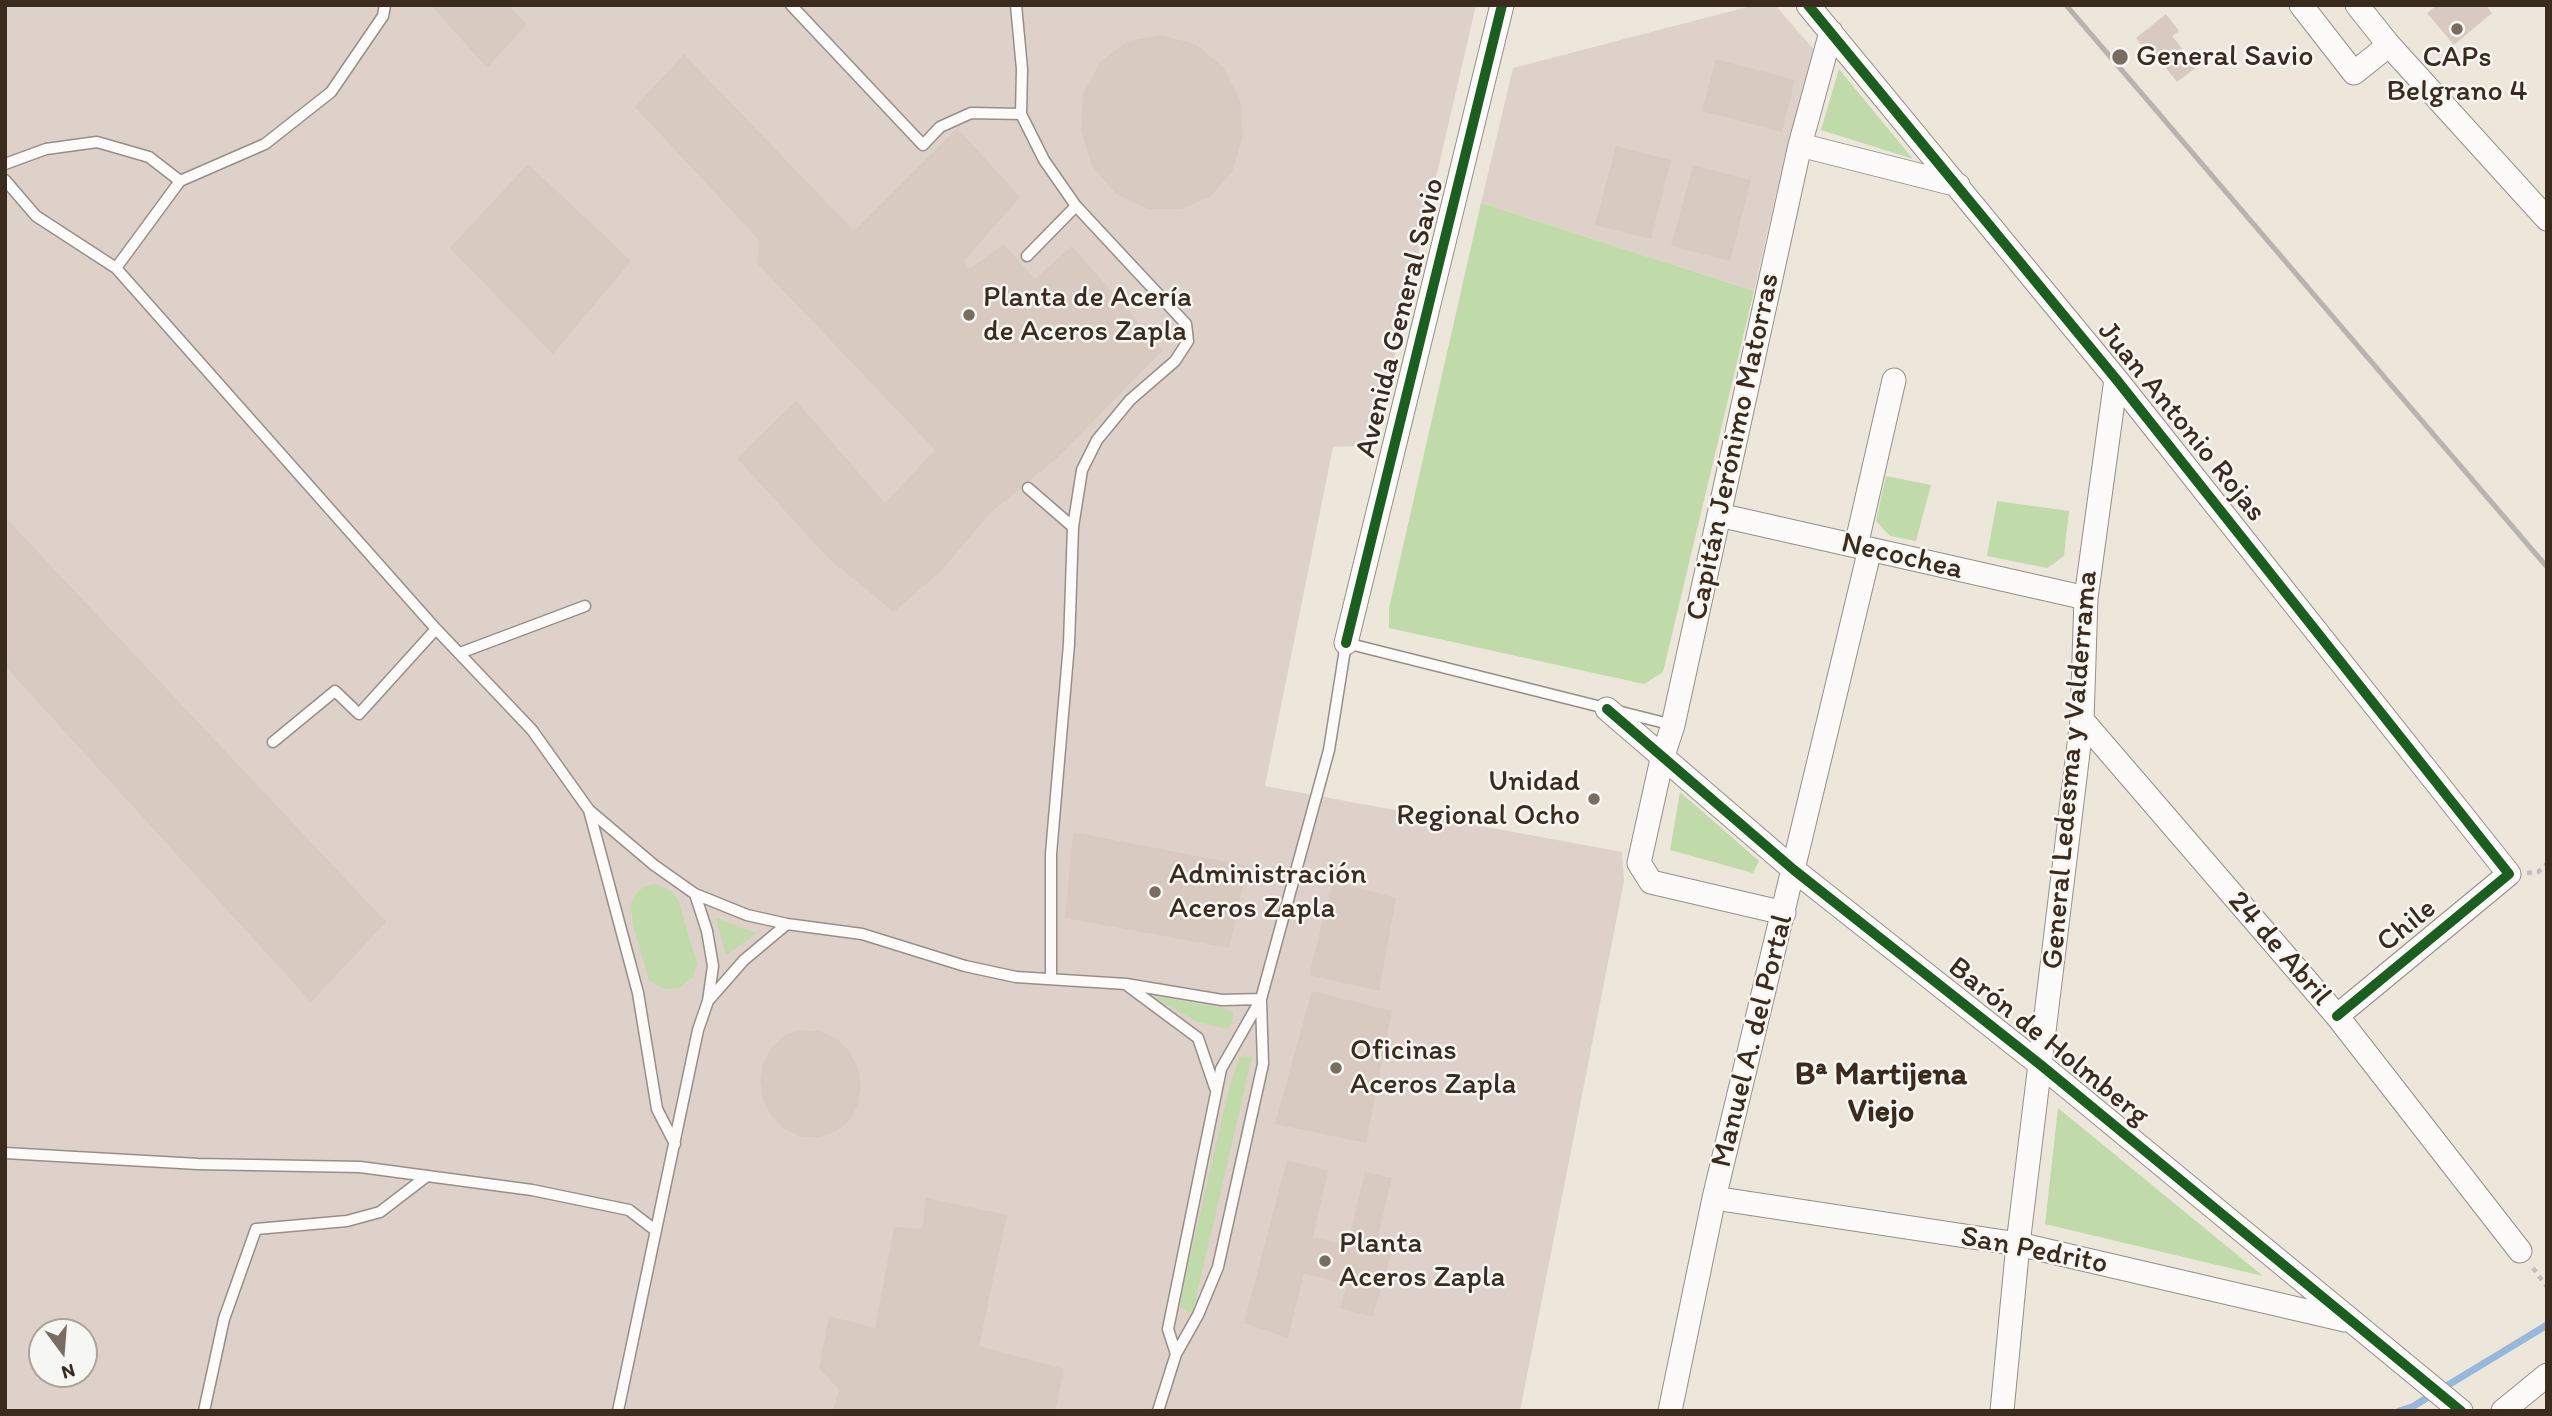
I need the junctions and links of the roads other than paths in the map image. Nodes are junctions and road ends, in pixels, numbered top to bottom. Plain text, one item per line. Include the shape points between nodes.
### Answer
1 (385, 5) edge
2 (791, 5) edge
3 (1016, 5) edge
4 (1502, 5) edge
5 (1808, 5) edge
6 (2301, 5) edge
7 (2357, 5) edge
8 (1830, 32) junction
9 (2389, 45) junction
10 (1021, 114) junction
11 (1800, 145) junction
12 (5, 164) edge
13 (5, 180) edge
14 (180, 181) junction
15 (1958, 184) junction
16 (1076, 206) junction
17 (2547, 219) edge
18 (1027, 256) dead end
19 (116, 268) junction
20 (2116, 379) junction
21 (1894, 380) dead end
22 (1028, 488) dead end
23 (1719, 515) junction
24 (1073, 527) junction
25 (1863, 548) junction
26 (2086, 598) junction
27 (586, 606) dead end
28 (436, 629) junction
29 (1346, 643) junction
30 (460, 653) junction
31 (1607, 709) junction
32 (2082, 720) junction
33 (1674, 725) junction
34 (273, 742) dead end
35 (1662, 759) junction
36 (589, 810) junction
37 (1794, 870) junction
38 (2509, 874) joint
39 (695, 894) junction
40 (1784, 913) junction
41 (787, 924) junction
42 (1051, 979) junction
43 (1126, 984) junction
44 (1261, 999) junction
45 (708, 1001) junction
46 (2337, 1016) junction
47 (2042, 1066) junction
48 (1216, 1094) junction
49 (675, 1145) junction
50 (5, 1153) edge
51 (427, 1176) junction
52 (1714, 1198) junction
53 (655, 1230) junction
54 (2018, 1244) junction
55 (2520, 1251) dead end
56 (2351, 1322) junction
57 (1176, 1354) junction
58 (2547, 1375) edge
59 (204, 1411) edge
60 (618, 1411) edge
61 (1158, 1411) edge
62 (1670, 1411) edge
63 (2002, 1411) edge
64 (2461, 1411) edge
65 (2503, 1411) edge

1 - 14 lane via 377,25 331,92 265,144
2 - 10 lane via 923,145 940,127 971,113
3 - 10 lane
4 - 29 street, Avenida General Savio
5 - 8 street, Juan Antonio Rojas
6 - 9 street via 2354,73
7 - 9 street
8 - 11 street, Capitán Jerónimo Matorras
8 - 15 street, Juan Antonio Rojas
9 - 17 street
10 - 16 lane via 1044,160
11 - 15 street
11 - 23 street, Capitán Jerónimo Matorras
12 - 14 lane via 46,149 97,142 149,158
13 - 19 lane via 36,216
14 - 19 lane
15 - 20 street, Juan Antonio Rojas
16 - 18 lane
16 - 24 lane via 1186,324 1188,341 1175,361 1130,400 1097,440 1082,470
19 - 28 lane
20 - 26 street, General Ledesma y Valderrama
20 - 38 street, Juan Antonio Rojas
21 - 25 street, Manuel A. del Portal
22 - 24 lane
23 - 25 street, Necochea
23 - 33 street, Capitán Jerónimo Matorras
24 - 42 lane via 1069,644 1051,854
25 - 26 street, Necochea
25 - 37 street, Manuel A. del Portal
26 - 32 street, General Ledesma y Valderrama
27 - 30 lane
28 - 30 lane
28 - 34 lane via 359,714 335,691
29 - 31 lane
29 - 44 lane via 1329,750
30 - 36 lane via 532,730
31 - 33 lane
31 - 35 street, Barón de Holmberg
32 - 46 street, 24 de Abril
32 - 47 street, General Ledesma y Valderrama
33 - 35 street, Capitán Jerónimo Matorras
35 - 37 street, Barón de Holmberg
35 - 40 street, Capitán Jerónimo Matorras via 1639,863 1651,882
36 - 39 lane
36 - 49 lane via 638,993 657,1109
37 - 40 street, Manuel A. del Portal
37 - 47 street, Barón de Holmberg
38 - 46 street, Chile
39 - 41 lane via 747,915
39 - 45 lane via 713,966
40 - 52 street, Manuel A. del Portal
41 - 42 lane via 862,934 965,966
41 - 45 lane via 744,960
42 - 43 lane
43 - 44 lane via 1222,1000
43 - 48 lane via 1198,1038
44 - 48 lane via 1227,1054
44 - 57 lane via 1262,1063 1218,1266
45 - 49 lane
46 - 55 street, 24 de Abril
47 - 54 street, General Ledesma y Valderrama
47 - 56 street, Barón de Holmberg
48 - 57 lane via 1168,1329
49 - 53 lane
50 - 51 lane via 360,1167
51 - 53 lane via 532,1190 629,1210
51 - 59 lane via 380,1212 347,1221 256,1229 224,1320
52 - 54 street, San Pedrito
52 - 62 street, Manuel A. del Portal
53 - 60 lane
54 - 56 street, San Pedrito
54 - 63 street, General Ledesma y Valderrama
56 - 64 street, Barón de Holmberg
57 - 61 lane
58 - 65 street

